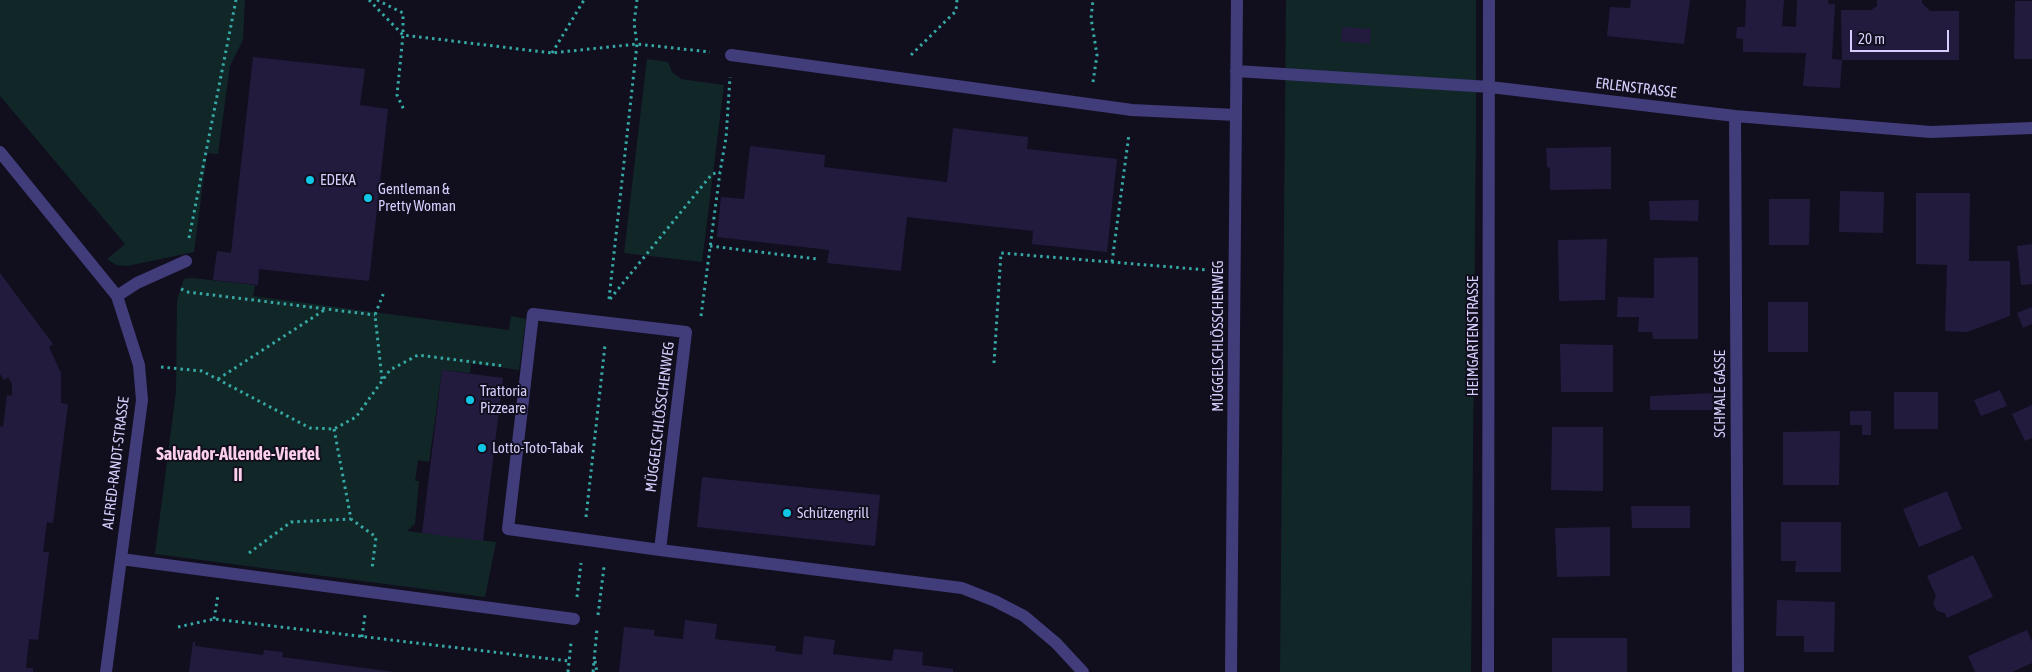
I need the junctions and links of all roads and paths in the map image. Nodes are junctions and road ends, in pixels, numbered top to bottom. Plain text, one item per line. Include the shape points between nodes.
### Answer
1 (236, 0) edge
2 (369, 0) edge
3 (377, 0) edge
4 (584, 0) edge
5 (637, 0) edge
6 (957, 0) edge
7 (1093, 0) edge
8 (1237, 0) edge
9 (1489, 0) edge
10 (403, 35) junction
11 (637, 44) junction
12 (552, 53) junction
13 (731, 55) junction
14 (1236, 71) junction
15 (899, 78) junction
16 (1490, 87) junction
17 (1090, 104) junction
18 (404, 110) dead end
19 (1132, 110) junction
20 (1236, 115) junction
21 (1735, 116) junction
22 (2032, 128) edge
23 (0, 152) edge
24 (720, 172) junction
25 (710, 246) junction
26 (817, 259) dead end
27 (186, 261) joint
28 (1112, 262) junction
29 (1208, 270) dead end
30 (154, 276) junction
31 (384, 292) dead end
32 (117, 296) junction
33 (609, 300) junction
34 (326, 309) junction
35 (376, 315) junction
36 (607, 323) junction
37 (686, 332) junction
38 (994, 363) dead end
39 (139, 365) junction
40 (527, 368) junction
41 (218, 379) junction
42 (382, 379) junction
43 (334, 429) junction
44 (351, 519) junction
45 (584, 539) junction
46 (606, 541) junction
47 (660, 550) junction
48 (121, 559) junction
49 (222, 573) junction
50 (368, 592) junction
51 (598, 617) dead end
52 (214, 619) junction
53 (574, 619) dead end
54 (597, 626) dead end
55 (178, 627) dead end
56 (362, 637) junction
57 (594, 658) junction
58 (570, 662) dead end
59 (106, 672) edge
60 (593, 672) edge
61 (597, 672) edge
62 (1083, 672) edge
63 (1231, 672) edge
64 (1488, 672) edge
65 (1738, 672) edge

1 - 27 path
2 - 10 path
3 - 10 path via 403,13
4 - 12 path
5 - 11 path via 634,23
6 - 15 path via 956,12 900,65
7 - 17 path via 1091,18 1097,55
8 - 14 street, MÜGGELSCHLÖSSCHENWEG
9 - 16 street, HEIMGARTENSTRASSE
10 - 12 path
10 - 18 path via 397,95
11 - 12 path
11 - 13 path
11 - 33 path
13 - 15 street
13 - 24 path via 726,138
14 - 16 street, ERLENSTRASSE
14 - 20 street, MÜGGELSCHLÖSSCHENWEG
15 - 17 street
16 - 21 street, ERLENSTRASSE
16 - 64 street, HEIMGARTENSTRASSE
17 - 19 street
19 - 20 street
19 - 28 path
20 - 63 street, MÜGGELSCHLÖSSCHENWEG
21 - 22 street, ERLENSTRASSE via 1931,132
21 - 65 street, SCHMALE GASSE
23 - 32 street, ALFRED-RANDT-STRASSE
24 - 25 path
24 - 33 path via 712,174
25 - 26 path
25 - 37 path via 700,322
27 - 30 street
28 - 29 path
28 - 38 path via 1001,253
30 - 32 street
30 - 34 path via 188,292
31 - 35 path
32 - 39 street, ALFRED-RANDT-STRASSE
33 - 36 path
34 - 35 path
34 - 41 path
35 - 42 path
36 - 37 street, MÜGGELSCHLÖSSCHENWEG
36 - 40 street, MÜGGELSCHLÖSSCHENWEG via 533,314
36 - 45 path
37 - 47 street, MÜGGELSCHLÖSSCHENWEG
39 - 41 path via 202,371
39 - 48 street, ALFRED-RANDT-STRASSE via 142,400
40 - 42 path via 418,355 390,370
40 - 45 street, MÜGGELSCHLÖSSCHENWEG via 508,529
41 - 43 path via 310,428
42 - 43 path via 356,417
43 - 44 path
44 - 49 path via 290,522
44 - 50 path via 376,537
45 - 46 street, MÜGGELSCHLÖSSCHENWEG
46 - 47 street, MÜGGELSCHLÖSSCHENWEG
46 - 51 path
47 - 62 street, MÜGGELSCHLÖSSCHENWEG via 962,588 1024,616
48 - 49 street
48 - 59 street, ALFRED-RANDT-STRASSE
49 - 50 street
49 - 52 path
50 - 53 street
50 - 56 path
52 - 55 path
52 - 56 path
54 - 57 path
56 - 58 path
57 - 60 path
57 - 61 path

